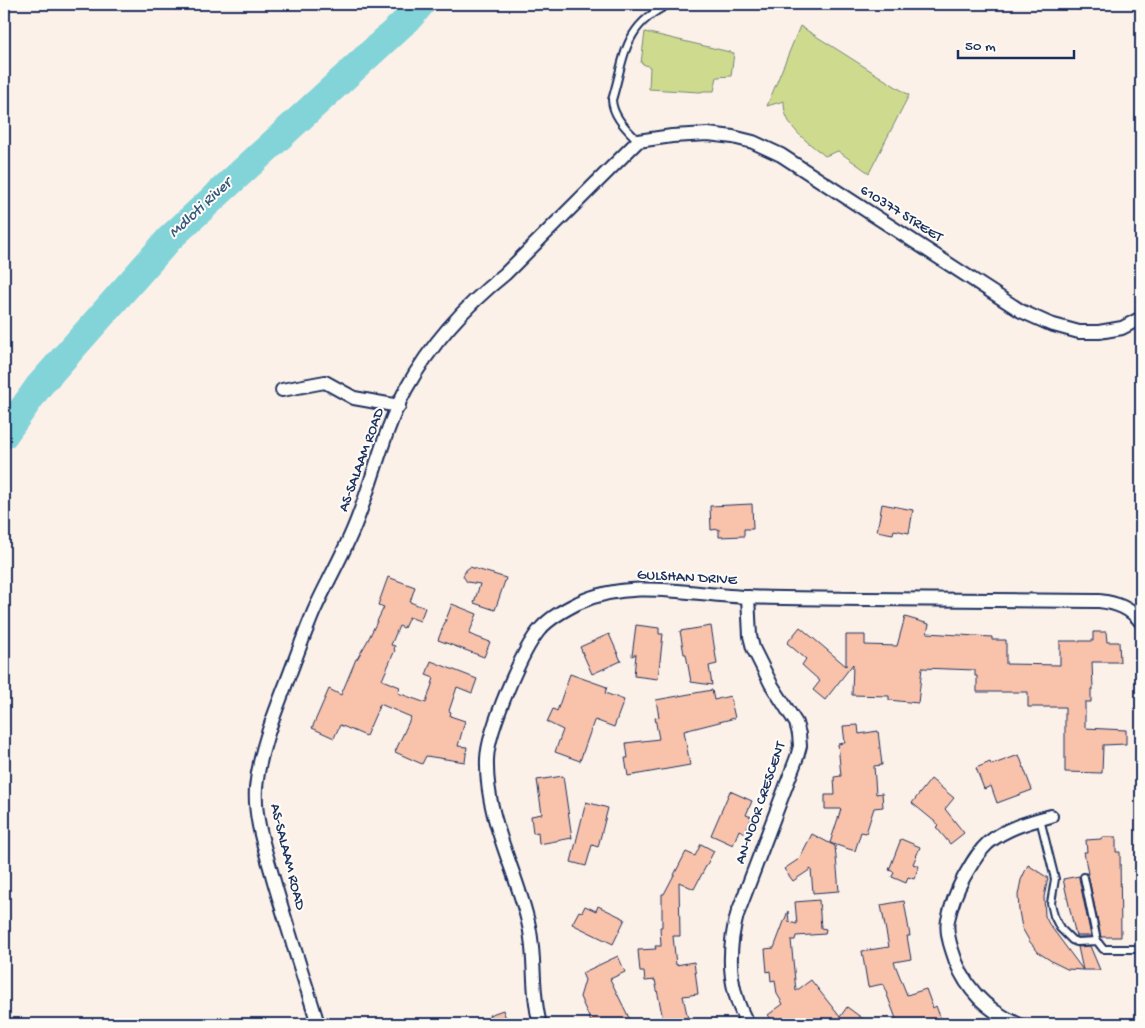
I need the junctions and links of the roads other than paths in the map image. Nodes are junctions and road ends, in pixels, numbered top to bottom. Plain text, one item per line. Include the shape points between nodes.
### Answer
1 (670, 4) edge
2 (638, 140) junction
3 (1141, 318) edge
4 (282, 390) dead end
5 (399, 406) junction
6 (748, 597) junction
7 (1137, 618) edge
8 (1046, 818) joint
9 (1084, 877) dead end
10 (1097, 942) junction
11 (1141, 948) edge
12 (318, 1024) edge
13 (540, 1024) edge
14 (748, 1024) edge
15 (1018, 1024) edge

1 - 2 lane via 635,28 612,100 617,116
2 - 3 street, 610377 STREET via 708,134 753,142 781,155 1021,311 1079,332 1122,328
2 - 5 street, AS-SALAAM ROAD via 446,331 405,390
4 - 5 street via 325,382 354,398
5 - 12 street, AS-SALAAM ROAD via 355,523 314,611 273,716 256,788 257,816 266,854
6 - 7 street, GULSHAN DRIVE via 1100,601 1122,606
6 - 13 street, GULSHAN DRIVE via 665,590 601,594 556,614 541,627 517,668 492,734 487,758 488,781 501,841 523,898 530,930 535,1007
6 - 14 street, AN-NOOR CRESCENT via 753,648 796,723 800,746 732,934 731,979 736,1000
8 - 10 lane via 1055,879 1051,903 1054,916 1072,940
8 - 15 street via 1003,833 980,851 959,887 948,920 954,960 969,986 990,1008
9 - 10 lane
10 - 11 lane via 1103,949

